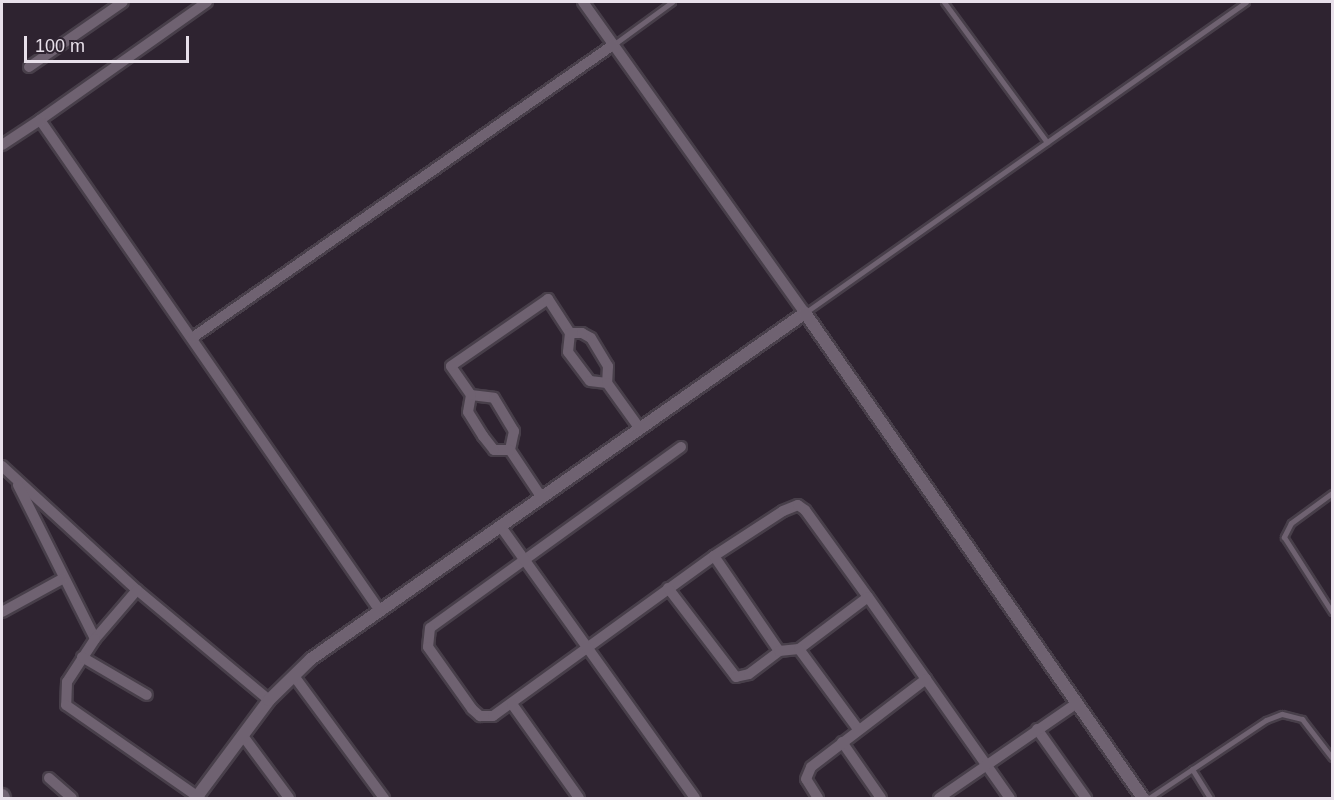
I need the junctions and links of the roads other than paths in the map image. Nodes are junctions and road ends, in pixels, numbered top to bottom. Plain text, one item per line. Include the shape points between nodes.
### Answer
1 (123, 2) edge
2 (184, 2) edge
3 (207, 2) edge
4 (583, 2) edge
5 (672, 2) edge
6 (944, 2) edge
7 (1246, 2) edge
8 (191, 12) junction
9 (613, 45) junction
10 (29, 67) dead end
11 (40, 120) junction
12 (1047, 142) junction
13 (2, 145) edge
14 (805, 313) junction
15 (570, 333) junction
16 (192, 338) junction
17 (607, 383) junction
18 (471, 395) junction
19 (640, 429) junction
20 (681, 447) dead end
21 (510, 450) junction
22 (2, 466) edge
23 (15, 479) junction
24 (1332, 493) edge
25 (542, 498) junction
26 (501, 527) junction
27 (714, 556) junction
28 (523, 558) junction
29 (62, 579) junction
30 (668, 588) junction
31 (137, 590) junction
32 (868, 597) junction
33 (378, 608) junction
34 (2, 612) edge
35 (1332, 612) edge
36 (94, 639) junction
37 (586, 646) junction
38 (799, 649) junction
39 (778, 651) junction
40 (82, 657) junction
41 (294, 676) junction
42 (926, 679) junction
43 (147, 695) dead end
44 (269, 700) junction
45 (512, 704) junction
46 (1076, 704) junction
47 (858, 729) junction
48 (1037, 729) junction
49 (243, 736) junction
50 (842, 742) junction
51 (1332, 758) edge
52 (986, 765) junction
53 (1192, 769) junction
54 (49, 778) dead end
55 (72, 798) edge
56 (198, 798) edge
57 (289, 798) edge
58 (384, 798) edge
59 (579, 798) edge
60 (695, 798) edge
61 (818, 798) edge
62 (881, 798) edge
63 (939, 798) edge
64 (1010, 798) edge
65 (1086, 798) edge
66 (1143, 798) edge
67 (1149, 798) edge
68 (1210, 798) edge

1 - 10 street
2 - 8 street
3 - 8 street
4 - 9 street
5 - 9 lane
6 - 12 lane
7 - 12 lane
8 - 11 street
9 - 14 street
9 - 16 street
11 - 13 street
11 - 16 street
12 - 14 lane
14 - 19 street
14 - 46 street
15 - 17 street via 591,338 608,366
15 - 17 street via 568,352 590,381
15 - 18 street via 548,300 451,366
16 - 33 street
17 - 19 street
18 - 21 street via 468,412 483,436 494,450
18 - 21 street via 494,398 514,431
19 - 25 street
20 - 28 street
21 - 25 street
22 - 23 street
23 - 29 street
23 - 31 street
24 - 35 lane via 1290,523 1284,537
25 - 26 street
26 - 28 street
26 - 33 street
27 - 30 street
27 - 32 street via 798,505
27 - 39 street
28 - 37 street
28 - 45 street via 429,628 426,637 428,647 480,716 493,716
29 - 34 street
29 - 36 street
30 - 37 street
30 - 39 street via 730,674 749,674
31 - 36 street
31 - 44 street
32 - 38 street
32 - 42 street
33 - 41 street
36 - 40 street
37 - 45 street
37 - 60 street
38 - 39 street
38 - 47 street
40 - 43 street
40 - 56 street via 65,687 66,705
41 - 44 street
41 - 58 street
42 - 47 street
42 - 52 street
44 - 49 street
45 - 59 street
46 - 48 street
46 - 66 street
47 - 50 street
48 - 52 street
48 - 65 street
49 - 56 street
49 - 57 street
50 - 61 street via 807,772 808,785
50 - 62 street
51 - 53 lane via 1302,719 1282,714
52 - 63 street
52 - 64 street
53 - 67 lane
53 - 68 lane
54 - 55 street

